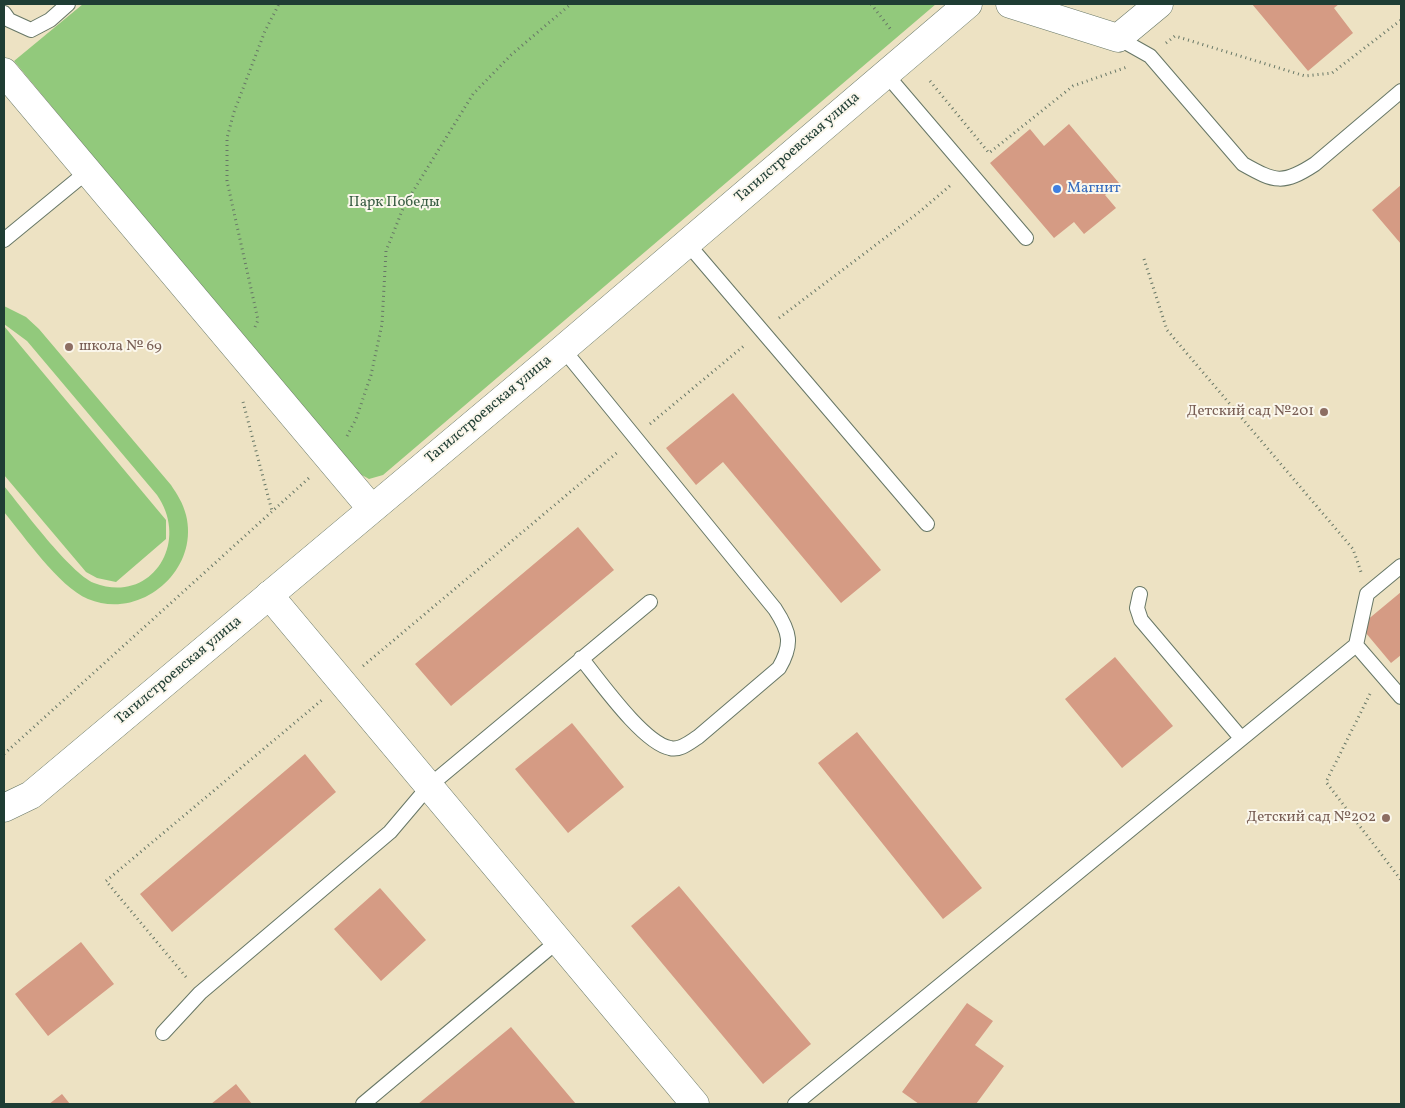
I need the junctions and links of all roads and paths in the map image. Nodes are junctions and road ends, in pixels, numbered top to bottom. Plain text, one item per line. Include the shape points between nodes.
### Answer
1 (68, 4) edge
2 (279, 4) edge
3 (968, 4) edge
4 (1010, 4) edge
5 (1159, 4) edge
6 (4, 13) edge
7 (1118, 38) junction
8 (4, 72) edge
9 (885, 74) junction
10 (1401, 91) edge
11 (989, 153) dead end
12 (968, 170) junction
13 (88, 171) junction
14 (1026, 238) dead end
15 (4, 240) edge
16 (687, 243) junction
17 (1144, 259) dead end
18 (762, 331) junction
19 (563, 349) junction
20 (241, 352) junction
21 (242, 399) dead end
22 (635, 437) junction
23 (371, 508) junction
24 (272, 512) dead end
25 (927, 524) dead end
26 (1401, 566) edge
27 (1140, 594) dead end
28 (1367, 594) junction
29 (269, 595) junction
30 (650, 602) dead end
31 (1356, 645) junction
32 (581, 658) junction
33 (1380, 673) junction
34 (343, 683) junction
35 (1401, 697) edge
36 (1241, 738) junction
37 (429, 786) junction
38 (4, 808) edge
39 (1401, 880) edge
40 (559, 940) junction
41 (200, 993) junction
42 (163, 1033) dead end
43 (364, 1104) edge
44 (695, 1104) edge
45 (795, 1104) edge

1 - 6 lane via 50,20 31,30 9,20
2 - 20 path via 234,112 227,138 228,181 258,320
3 - 9 street, Тагилстроевская улица
4 - 7 street
5 - 7 street
7 - 10 lane via 1150,56 1243,164 1262,175 1284,180 1314,164
8 - 13 street
9 - 12 lane
9 - 16 street, Тагилстроевская улица
11 - 12 path
12 - 14 lane
12 - 18 path via 918,213
13 - 15 lane
13 - 20 street
16 - 18 lane
16 - 19 street, Тагилстроевская улица
17 - 28 path via 1167,330 1354,549
18 - 22 path
18 - 25 lane
19 - 22 lane
19 - 23 street, Тагилстроевская улица
20 - 23 street
21 - 24 path
22 - 32 lane via 784,623 789,638 787,654 779,668 698,737 672,749 645,734
22 - 34 path
23 - 29 street, Тагилстроевская улица
26 - 28 lane
27 - 36 lane via 1137,608 1142,620
28 - 31 lane
29 - 34 street
29 - 38 street, Тагилстроевская улица via 31,795
30 - 32 lane
31 - 33 lane
31 - 36 lane
32 - 37 lane
33 - 35 lane
33 - 39 path via 1326,782
34 - 37 street
34 - 41 path via 106,881
36 - 45 lane
37 - 40 street
37 - 41 lane via 390,832
40 - 43 lane
40 - 44 street
41 - 42 lane

